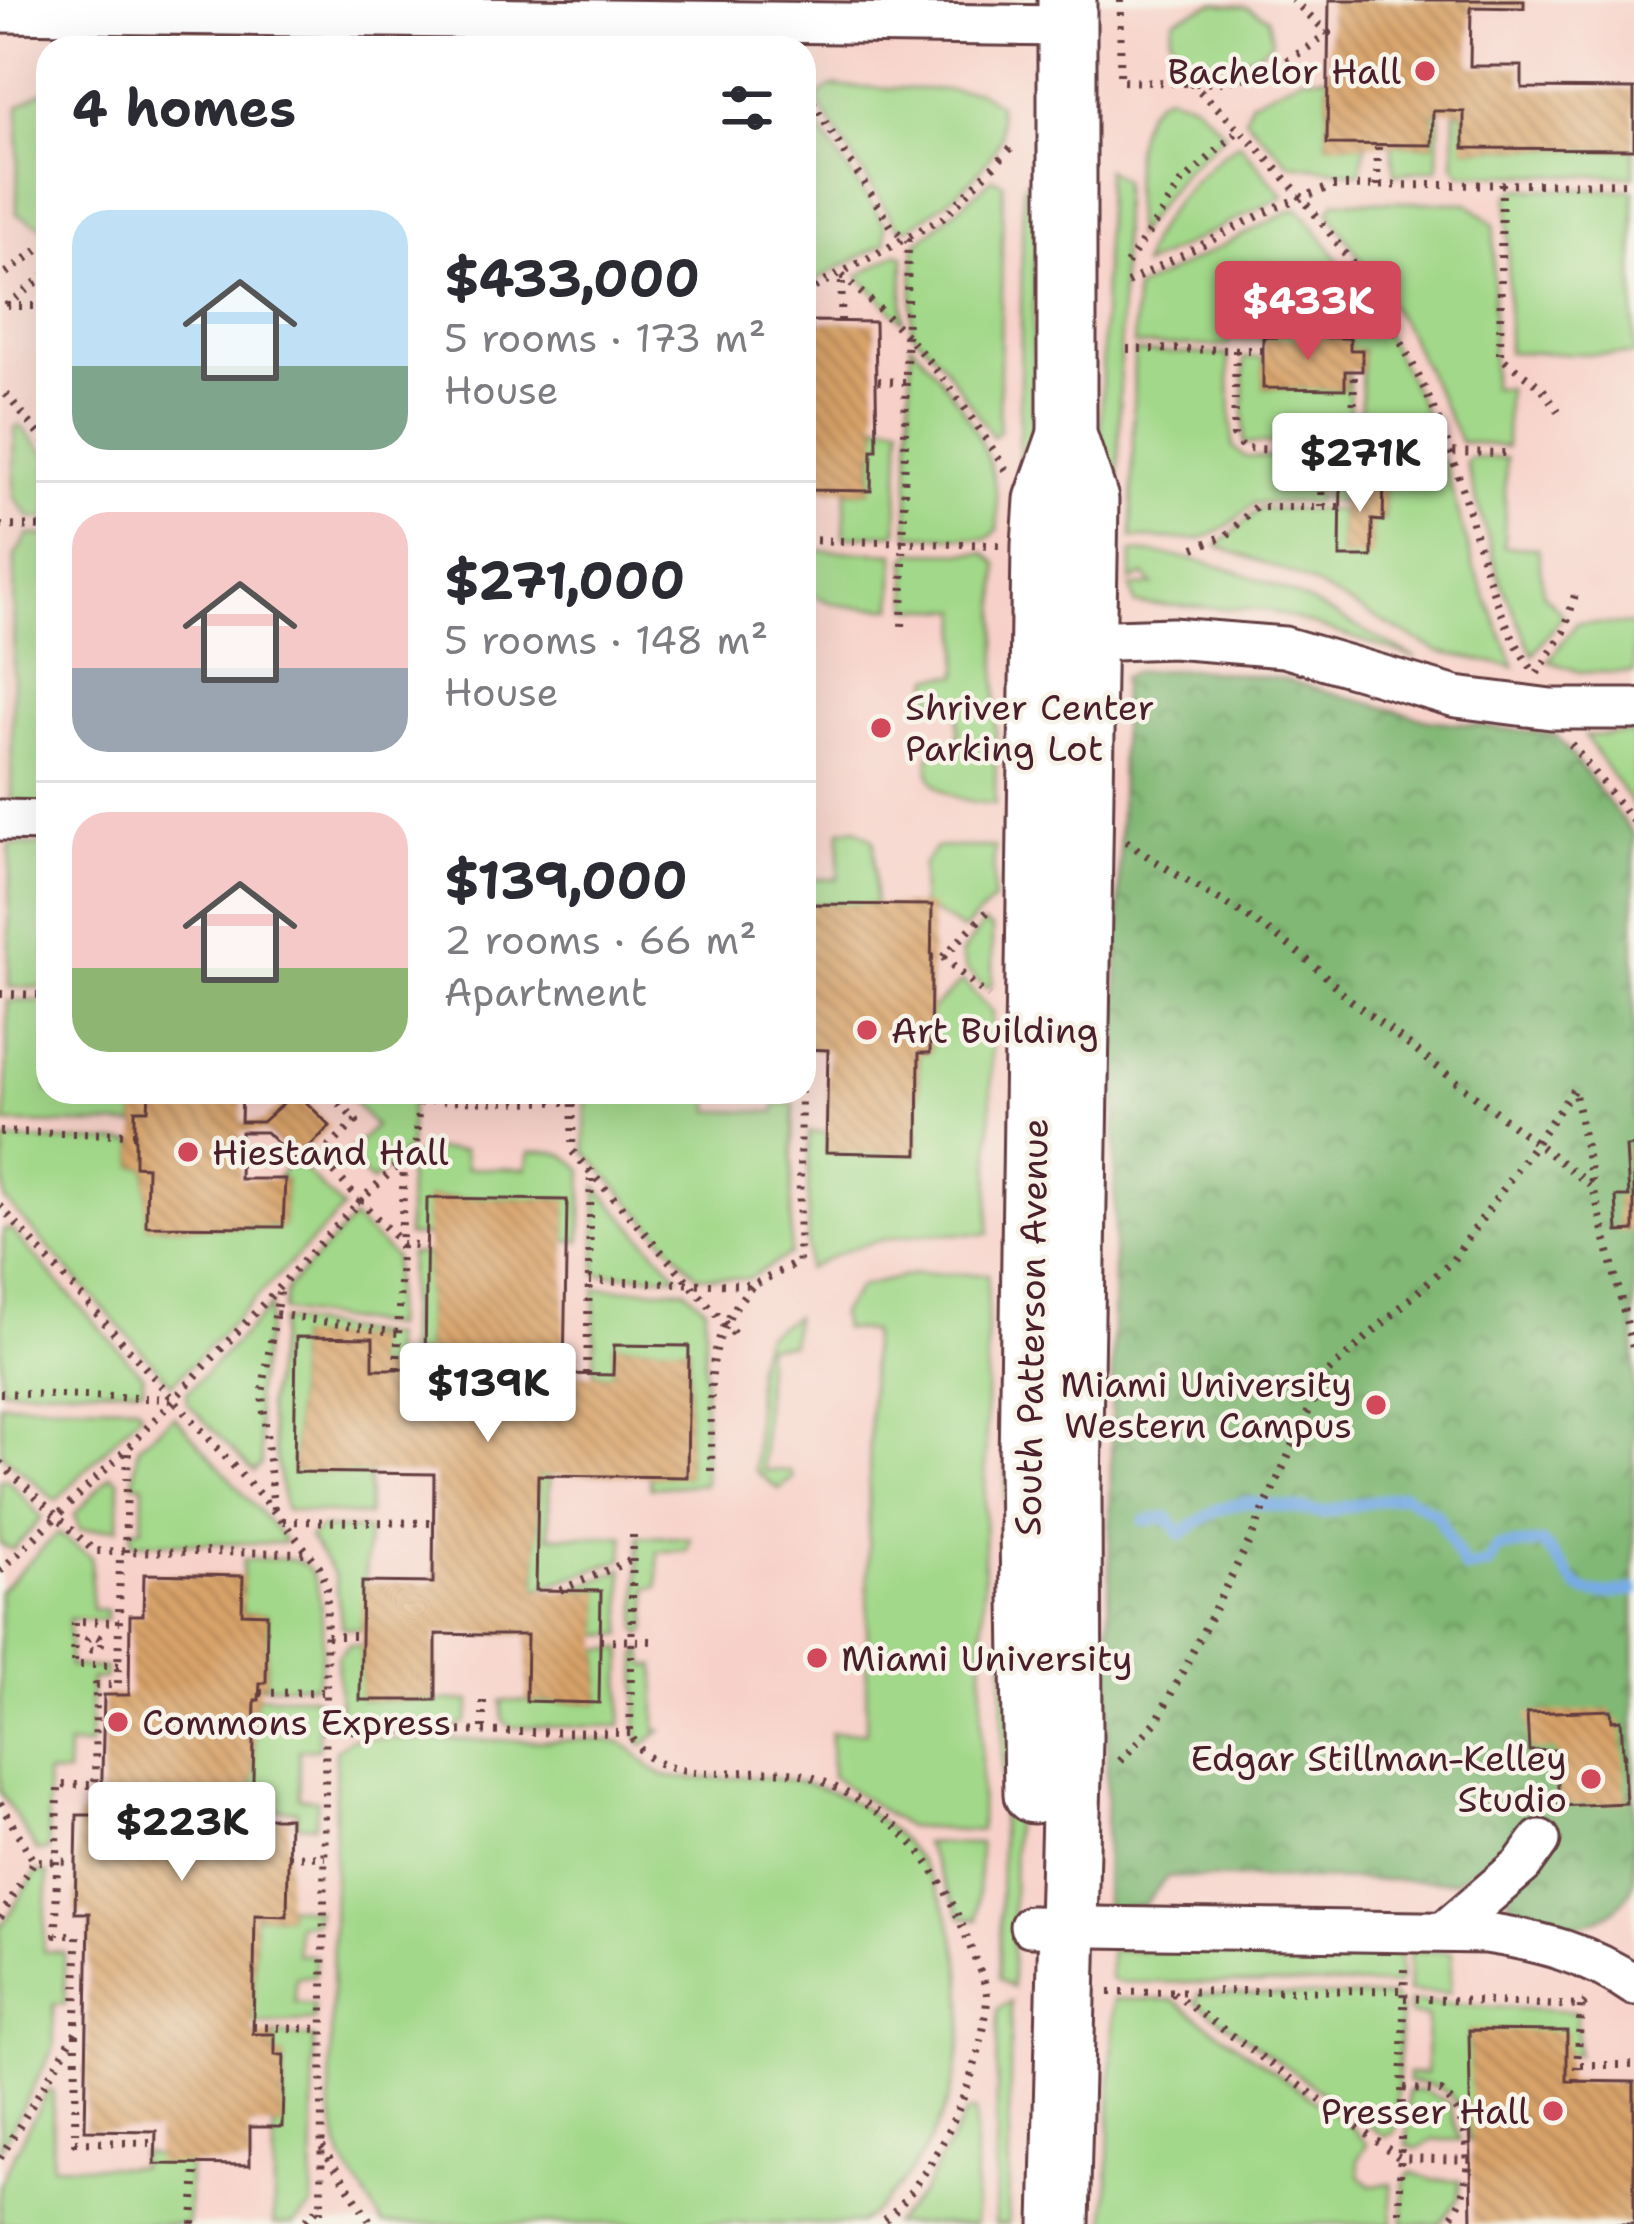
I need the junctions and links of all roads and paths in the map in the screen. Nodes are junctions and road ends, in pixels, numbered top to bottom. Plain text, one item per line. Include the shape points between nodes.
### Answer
1 (1121, 0) edge
2 (1293, 0) edge
3 (0, 12) edge
4 (1067, 13) edge
5 (1191, 82) junction
6 (816, 108) edge
7 (1240, 128) junction
8 (1014, 145) dead end
9 (1378, 145) dead end
10 (1502, 183) junction
11 (1634, 183) edge
12 (1377, 186) junction
13 (1305, 196) junction
14 (908, 241) junction
15 (36, 252) edge
16 (1127, 264) dead end
17 (6, 273) dead end
18 (842, 276) junction
19 (36, 282) edge
20 (1127, 283) dead end
21 (816, 288) edge
22 (36, 306) edge
23 (841, 321) dead end
24 (906, 330) junction
25 (1127, 349) dead end
26 (1236, 350) junction
27 (1263, 350) dead end
28 (1354, 371) dead end
29 (878, 382) dead end
30 (905, 382) junction
31 (6, 394) dead end
32 (1559, 413) dead end
33 (36, 430) edge
34 (1067, 435) junction
35 (1322, 452) junction
36 (1354, 452) junction
37 (1381, 452) junction
38 (1451, 453) junction
39 (1506, 453) dead end
40 (1009, 474) dead end
41 (1380, 478) dead end
42 (1321, 506) junction
43 (1340, 507) dead end
44 (0, 526) edge
45 (36, 527) edge
46 (816, 540) edge
47 (902, 543) junction
48 (1009, 545) dead end
49 (1194, 548) dead end
50 (1575, 595) dead end
51 (902, 631) dead end
52 (1087, 641) junction
53 (1543, 692) junction
54 (1634, 709) edge
55 (0, 820) edge
56 (36, 821) edge
57 (1634, 822) edge
58 (1115, 833) dead end
59 (1004, 896) dead end
60 (931, 957) dead end
61 (943, 957) junction
62 (0, 994) edge
63 (36, 995) edge
64 (1003, 1010) dead end
65 (340, 1104) edge
66 (418, 1104) edge
67 (573, 1104) edge
68 (801, 1104) edge
69 (0, 1132) edge
70 (135, 1134) dead end
71 (1540, 1144) junction
72 (404, 1158) junction
73 (590, 1168) junction
74 (1593, 1187) junction
75 (360, 1201) junction
76 (0, 1206) edge
77 (402, 1244) junction
78 (427, 1246) dead end
79 (589, 1281) junction
80 (694, 1282) junction
81 (280, 1284) junction
82 (753, 1285) junction
83 (276, 1314) junction
84 (724, 1317) junction
85 (398, 1333) junction
86 (736, 1336) dead end
87 (1634, 1352) edge
88 (397, 1370) dead end
89 (587, 1374) dead end
90 (0, 1394) edge
91 (170, 1400) junction
92 (128, 1448) junction
93 (0, 1463) edge
94 (711, 1472) dead end
95 (274, 1511) junction
96 (58, 1518) junction
97 (282, 1521) junction
98 (434, 1522) dead end
99 (633, 1535) dead end
100 (122, 1552) junction
101 (308, 1553) junction
102 (632, 1559) junction
103 (0, 1570) edge
104 (560, 1590) dead end
105 (95, 1622) junction
106 (119, 1622) junction
107 (327, 1636) junction
108 (362, 1636) dead end
109 (600, 1640) dead end
110 (631, 1640) junction
111 (657, 1641) dead end
112 (75, 1642) junction
113 (94, 1643) junction
114 (119, 1643) junction
115 (94, 1665) junction
116 (119, 1665) junction
117 (326, 1692) junction
118 (260, 1693) dead end
119 (483, 1701) dead end
120 (326, 1730) junction
121 (483, 1732) junction
122 (630, 1733) junction
123 (1116, 1765) dead end
124 (0, 1804) edge
125 (1540, 1840) dead end
126 (288, 1856) dead end
127 (325, 1857) junction
128 (34, 1861) junction
129 (57, 1862) junction
130 (76, 1862) dead end
131 (0, 1918) edge
132 (1049, 1926) junction
133 (1426, 1930) junction
134 (1627, 1980) edge
135 (1101, 1992) dead end
136 (1173, 1994) junction
137 (1404, 1994) junction
138 (1581, 2006) junction
139 (253, 2027) dead end
140 (323, 2029) junction
141 (76, 2032) junction
142 (1581, 2065) junction
143 (1634, 2066) edge
144 (1576, 2081) dead end
145 (1404, 2088) junction
146 (155, 2143) dead end
147 (321, 2145) junction
148 (0, 2158) edge
149 (1400, 2158) junction
150 (1469, 2160) junction
151 (196, 2164) dead end
152 (321, 2206) junction
153 (193, 2224) edge
154 (302, 2224) edge
155 (320, 2224) edge
156 (372, 2224) edge
157 (880, 2224) edge
158 (1025, 2224) edge
159 (1060, 2224) edge
160 (1399, 2224) edge
161 (1445, 2224) edge

1 - 5 path via 1120,81
2 - 5 path via 1328,33 1245,82
3 - 4 street
4 - 34 highway, South Patterson Avenue
5 - 7 path
6 - 14 path
7 - 13 path
7 - 16 path via 1182,183
8 - 14 path via 943,218
9 - 12 path
10 - 11 path
10 - 12 path
10 - 32 path via 1500,357 1542,388
12 - 13 path via 1333,186
13 - 20 path
13 - 38 path via 1397,333
14 - 18 path
14 - 24 path
15 - 17 path
18 - 21 path
18 - 23 path
18 - 24 path
19 - 22 path via 6,306
24 - 30 path
24 - 40 path
25 - 26 path
26 - 27 path
26 - 35 path via 1237,444 1251,452
28 - 36 path
29 - 30 path
30 - 47 path
31 - 33 path
34 - 52 highway, South Patterson Avenue via 1090,500
34 - 132 highway, South Patterson Avenue via 1044,500 1041,545 1028,1465 1028,1662
35 - 36 path
35 - 42 path
36 - 37 path
37 - 38 path
37 - 41 path
38 - 39 path
38 - 53 path via 1490,589
42 - 43 path
42 - 49 path via 1255,507 1235,530
44 - 45 path
46 - 47 path
47 - 48 path
47 - 51 path
50 - 53 path
52 - 53 street via 1284,647 1393,683
52 - 132 highway, South Patterson Avenue
53 - 54 street
53 - 57 path via 1566,738
55 - 56 street
58 - 71 path via 1273,929 1344,995
59 - 61 path
60 - 61 path
61 - 64 path
62 - 63 path
65 - 75 path via 356,1120 320,1156
66 - 72 path via 416,1148
67 - 73 path via 572,1150
68 - 82 path via 799,1262
69 - 70 path
71 - 74 path
71 - 74 path via 1574,1089
71 - 123 path via 1452,1261 1325,1375 1157,1721
72 - 75 path
72 - 77 path
73 - 79 path
73 - 80 path
74 - 87 path
75 - 77 path
75 - 81 path
76 - 91 path
77 - 78 path
77 - 85 path
79 - 80 path
79 - 89 path
80 - 82 path
80 - 84 path
81 - 83 path
81 - 91 path
82 - 84 path
83 - 85 path
83 - 95 path via 262,1417
84 - 86 path
84 - 94 path via 715,1343
85 - 88 path
90 - 91 path
91 - 92 path
91 - 95 path
92 - 96 path
92 - 100 path
93 - 96 path
95 - 97 path
96 - 100 path via 94,1551
96 - 103 path
97 - 98 path
97 - 101 path
99 - 102 path
100 - 101 path
100 - 106 path
101 - 107 path via 327,1588
102 - 104 path
102 - 110 path
105 - 106 path
105 - 112 path via 75,1621
105 - 113 path
106 - 114 path
107 - 108 path
107 - 117 path
109 - 110 path
110 - 111 path
110 - 122 path
112 - 113 path
112 - 115 path via 74,1665
113 - 114 path
113 - 115 path
114 - 116 path
115 - 116 path
116 - 129 path via 118,1690 96,1684 94,1785 58,1785
117 - 118 path
117 - 120 path
119 - 121 path
120 - 121 path
120 - 127 path
121 - 122 path
122 - 157 path via 669,1769 799,1773 859,1800 907,1834 954,1905 988,1994 971,2071 925,2173
124 - 128 path
125 - 133 street via 1522,1865
126 - 127 path
127 - 140 path
128 - 129 path
128 - 131 path
129 - 130 path
129 - 141 path via 56,1935 77,1935
132 - 133 street
132 - 158 highway, South Patterson Avenue
132 - 159 highway, South Patterson Avenue
133 - 134 street via 1536,1941
133 - 137 path
134 - 138 path
135 - 136 path
136 - 137 path
136 - 149 path
137 - 138 path
137 - 145 path
138 - 142 path
139 - 140 path
140 - 147 path
141 - 146 path via 75,2142
141 - 148 path
142 - 143 path
142 - 144 path
145 - 149 path
145 - 150 path via 1452,2100
147 - 152 path
147 - 156 path
149 - 150 path
149 - 160 path
150 - 161 path via 1460,2204
151 - 153 path
152 - 154 path
152 - 155 path

